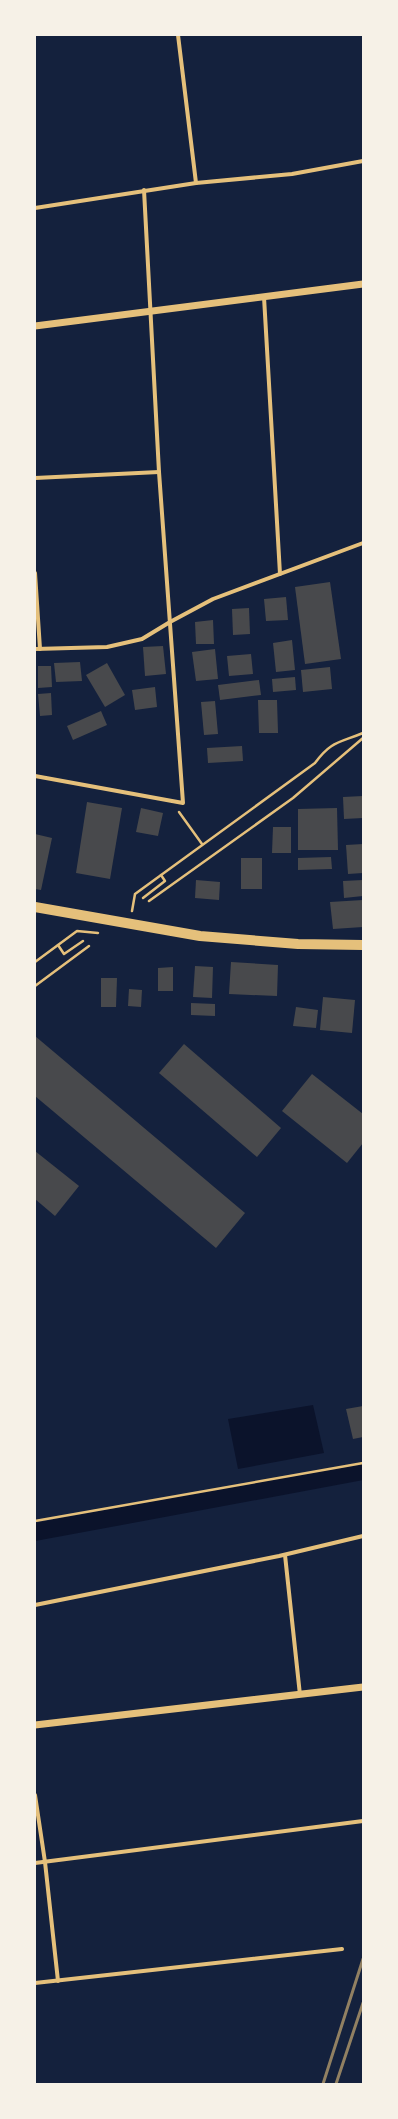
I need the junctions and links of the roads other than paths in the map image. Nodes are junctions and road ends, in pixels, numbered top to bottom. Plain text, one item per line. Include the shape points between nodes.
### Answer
1 (178, 35) edge
2 (363, 161) edge
3 (196, 183) junction
4 (144, 190) junction
5 (35, 208) edge
6 (363, 284) edge
7 (264, 297) junction
8 (150, 311) junction
9 (35, 326) edge
10 (159, 472) junction
11 (35, 478) edge
12 (363, 543) edge
13 (35, 573) edge
14 (280, 574) junction
15 (170, 622) junction
16 (35, 649) edge
17 (40, 649) junction
18 (35, 776) edge
19 (35, 907) edge
20 (363, 945) edge
21 (363, 1536) edge
22 (285, 1554) junction
23 (35, 1605) edge
24 (363, 1687) edge
25 (300, 1695) junction
26 (35, 1725) edge
27 (35, 1794) edge
28 (363, 1821) edge
29 (45, 1862) junction
30 (35, 1863) edge
31 (342, 1949) dead end
32 (58, 1981) junction
33 (35, 1983) edge

1 - 3 street
2 - 3 street via 292,174
3 - 4 street
4 - 5 street
4 - 8 street
6 - 7 street
7 - 8 street
7 - 14 street
8 - 9 street
8 - 10 street
10 - 11 street
10 - 15 street
12 - 14 street
13 - 17 street
14 - 15 street via 213,599
15 - 17 street via 142,639 107,647
15 - 18 street via 183,803
16 - 17 street
19 - 20 main road via 200,936 298,944
21 - 22 street
22 - 23 street
22 - 25 street
24 - 25 street
25 - 26 street
27 - 29 street
28 - 29 street
29 - 30 street
29 - 32 street
31 - 32 street
32 - 33 street

